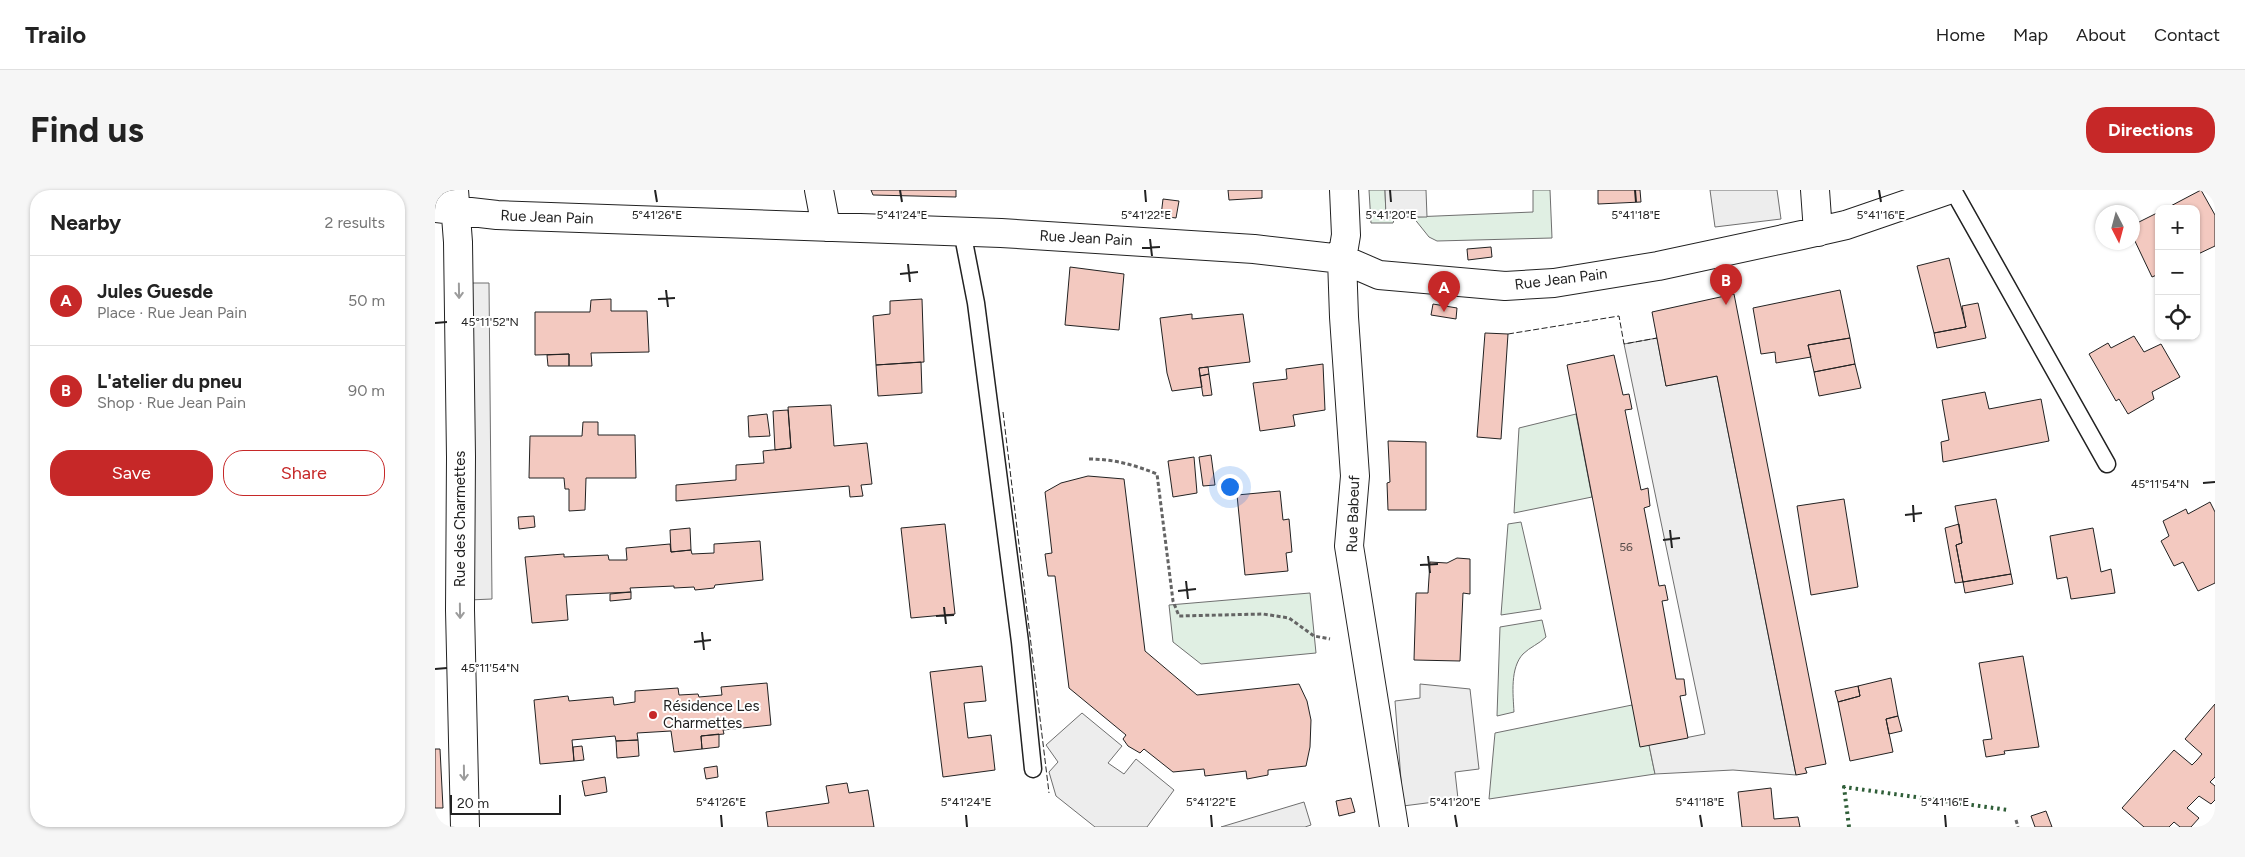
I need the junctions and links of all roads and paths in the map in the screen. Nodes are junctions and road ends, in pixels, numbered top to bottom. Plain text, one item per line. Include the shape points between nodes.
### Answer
1 (819, 190) edge
2 (1344, 190) edge
3 (1815, 190) edge
4 (1947, 190) edge
5 (1953, 190) edge
6 (448, 203) edge
7 (826, 227) junction
8 (962, 231) junction
9 (1818, 232) junction
10 (1342, 259) junction
11 (1089, 459) dead end
12 (2107, 464) dead end
13 (1365, 644) junction
14 (1033, 769) dead end
15 (2016, 820) dead end
16 (465, 827) edge
17 (1394, 827) edge
18 (2018, 827) edge

1 - 7 street
2 - 10 street, Rue Babeuf via 1347,235
3 - 9 street
4 - 9 street, Rue Jean Pain
5 - 12 lane
6 - 7 street, Rue Jean Pain via 497,215
6 -> 16 street, Rue des Charmettes via 458,242
7 - 8 street, Rue Jean Pain
8 - 10 street, Rue Jean Pain via 1255,249
8 - 14 lane via 980,332
9 - 10 street, Rue Jean Pain via 1658,266 1554,283 1505,286 1379,276
10 - 13 street, Rue Babeuf via 1355,476 1349,546
11 - 13 path via 1107,459 1157,474 1173,601 1179,616 1263,614 1289,618 1314,636
13 - 17 street, Rue Babeuf
15 - 18 path

